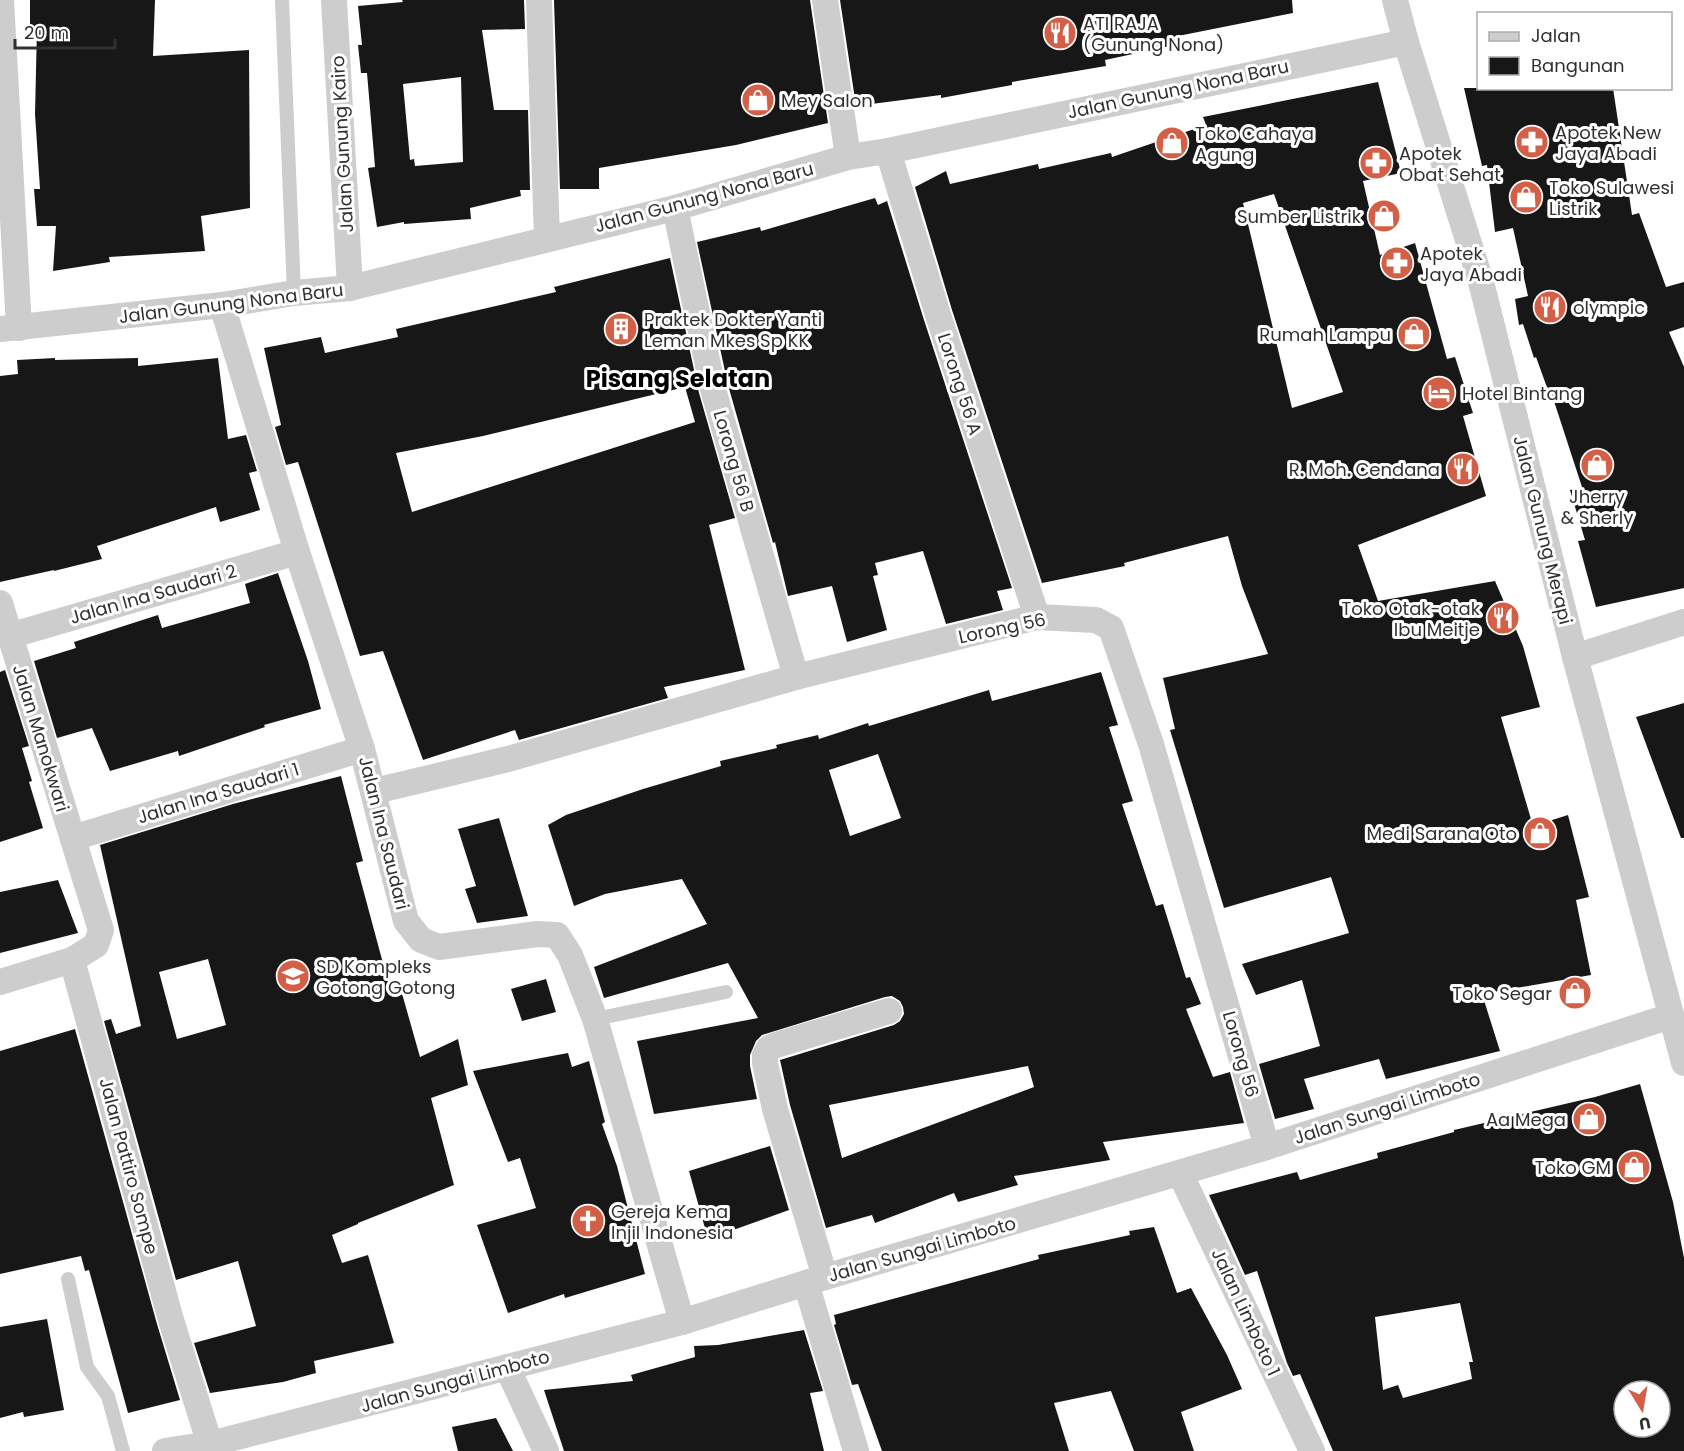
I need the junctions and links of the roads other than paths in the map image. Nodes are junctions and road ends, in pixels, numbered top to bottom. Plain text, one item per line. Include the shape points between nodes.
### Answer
1 (1, 0) edge
2 (282, 0) edge
3 (334, 0) edge
4 (539, 0) edge
5 (825, 0) edge
6 (1395, 0) edge
7 (1406, 42) junction
8 (4, 109) edge
9 (888, 151) junction
10 (848, 157) junction
11 (675, 208) junction
12 (547, 238) junction
13 (350, 288) junction
14 (294, 293) junction
15 (222, 305) junction
16 (10, 328) edge
17 (297, 552) junction
18 (0, 603) edge
19 (1037, 617) junction
20 (1684, 622) edge
21 (9, 636) junction
22 (1575, 657) junction
23 (796, 677) junction
24 (362, 749) junction
25 (375, 791) junction
26 (73, 838) junction
27 (72, 960) junction
28 (0, 982) edge
29 (726, 992) dead end
30 (890, 1011) dead end
31 (1671, 1016) junction
32 (595, 1019) junction
33 (1684, 1063) edge
34 (1268, 1147) junction
35 (1180, 1173) junction
36 (68, 1279) dead end
37 (816, 1280) junction
38 (682, 1322) junction
39 (507, 1367) junction
40 (211, 1448) edge
41 (123, 1451) edge
42 (165, 1451) edge
43 (546, 1451) edge
44 (856, 1451) edge
45 (1312, 1451) edge

1 - 8 street
2 - 14 lane
3 - 13 street, Jalan Gunung Kairo
4 - 12 street
5 - 10 street
6 - 7 street, Jalan Gunung Merapi
7 - 9 street, Jalan Gunung Nona Baru
7 - 22 street, Jalan Gunung Merapi via 1481,282
8 - 16 street
9 - 10 street, Jalan Gunung Nona Baru
9 - 19 street, Lorong 56 A
10 - 11 street, Jalan Gunung Nona Baru
11 - 12 street, Jalan Gunung Nona Baru
11 - 23 street, Lorong 56 B via 713,389
12 - 13 street, Jalan Gunung Nona Baru
13 - 14 street, Jalan Gunung Nona Baru
14 - 15 street, Jalan Gunung Nona Baru
15 - 16 street, Jalan Gunung Nona Baru
15 - 17 street, Jalan Ina Saudari
17 - 21 street, Jalan Ina Saudari 2
17 - 24 street, Jalan Ina Saudari
18 - 21 street, Jalan Manokwari
19 - 23 street, Lorong 56
19 - 34 street, Lorong 56 via 1096,620 1111,628 1151,744
20 - 22 street
21 - 26 street, Jalan Manokwari
22 - 31 street, Jalan Gunung Merapi
23 - 25 street, Lorong 56 via 508,759
24 - 25 street, Jalan Ina Saudari
24 - 26 street, Jalan Ina Saudari 1
25 - 32 street, Jalan Ina Saudari via 406,921 422,940 439,947 556,935 570,955
26 - 27 street, Jalan Manokwari via 101,930 96,945
27 - 28 street
27 - 40 street, Jalan Pattiro Sompe via 168,1309
29 - 32 lane
30 - 37 street via 776,1045 765,1054
31 - 33 street, Jalan Gunung Merapi
31 - 34 street, Jalan Sungai Limboto
32 - 38 street, Jalan Ina Saudari
34 - 35 street, Jalan Sungai Limboto
35 - 37 street, Jalan Sungai Limboto
35 - 45 street, Jalan Limboto 1
36 - 41 lane via 87,1367 108,1396
37 - 38 street, Jalan Sungai Limboto
37 - 44 street
38 - 39 street, Jalan Sungai Limboto
39 - 40 street, Jalan Sungai Limboto
39 - 43 street
40 - 42 street, Jalan Sungai Limboto

